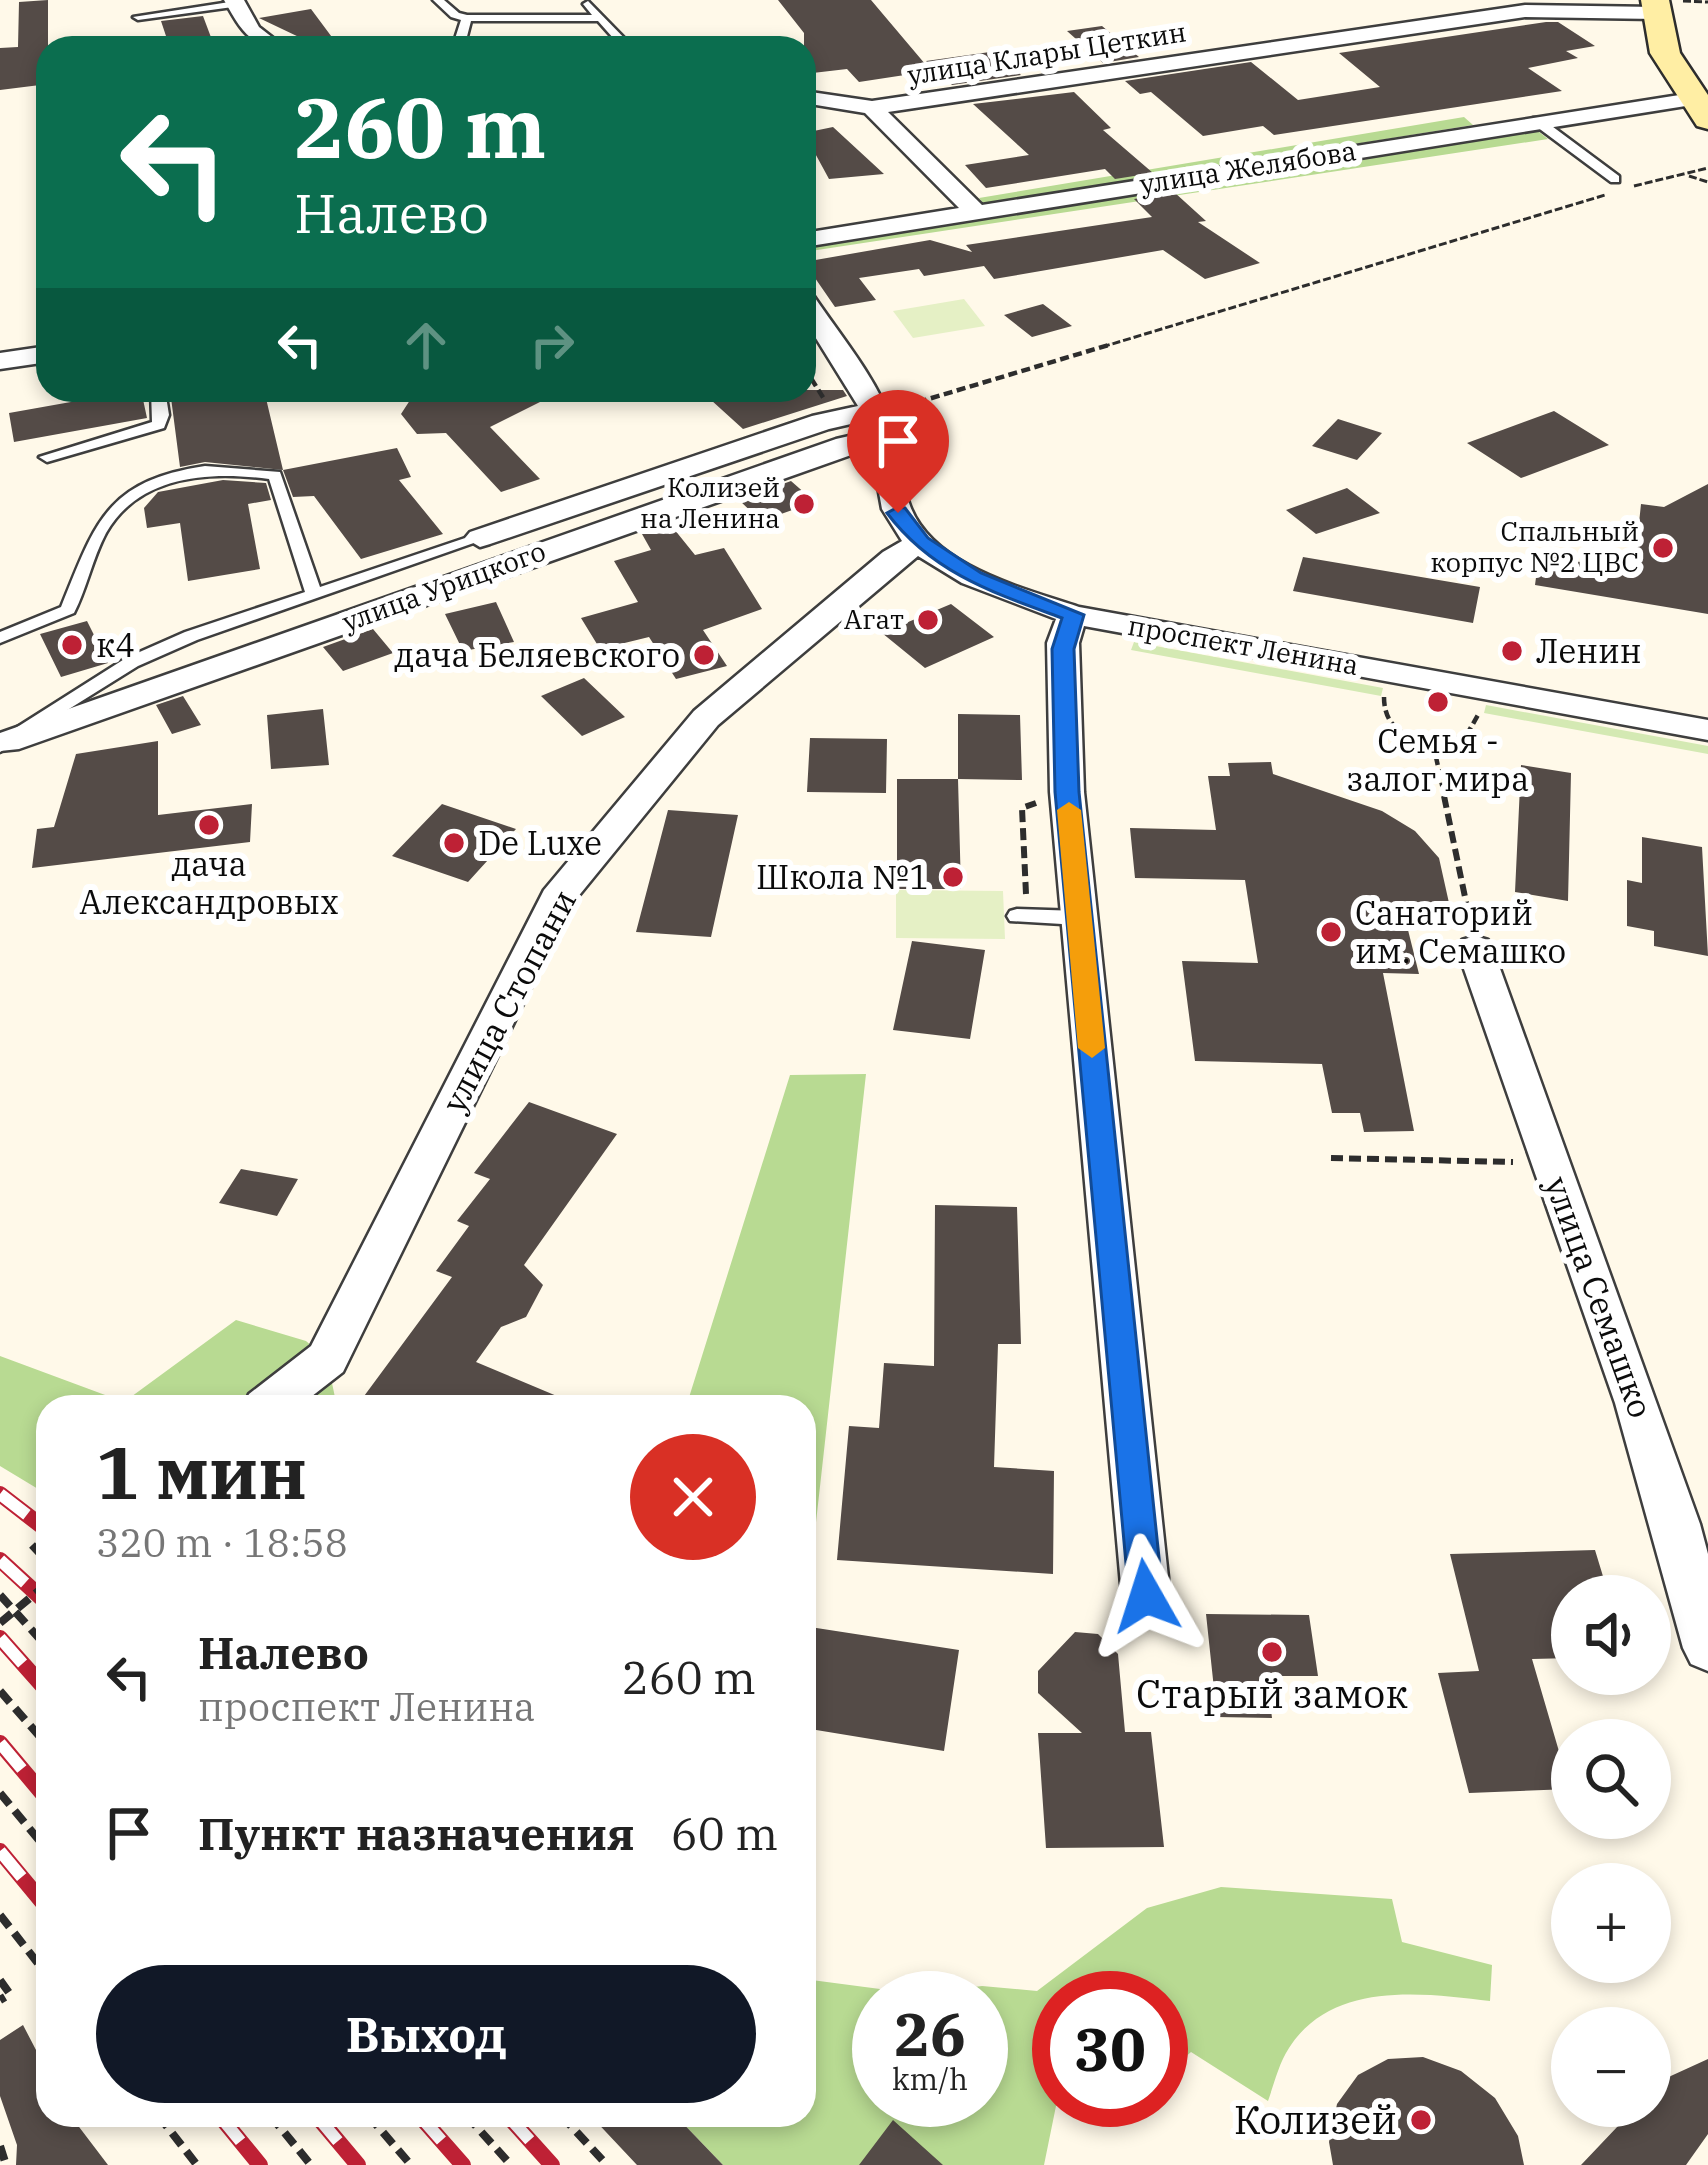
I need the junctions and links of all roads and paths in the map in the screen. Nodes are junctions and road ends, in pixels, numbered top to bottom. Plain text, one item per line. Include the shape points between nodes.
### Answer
1 (438, 0) edge
2 (235, 2) edge
3 (588, 4) dead end
4 (1668, 4) edge
5 (1708, 4) edge
6 (139, 17) dead end
7 (466, 18) junction
8 (597, 19) junction
9 (258, 36) edge
10 (461, 36) edge
11 (615, 36) edge
12 (816, 100) edge
13 (872, 108) junction
14 (1700, 109) edge
15 (1537, 121) junction
16 (1581, 154) junction
17 (1558, 159) dead end
18 (1708, 168) edge
19 (1686, 174) junction
20 (1615, 179) dead end
21 (1708, 182) edge
22 (1627, 188) dead end
23 (1604, 195) dead end
24 (976, 212) junction
25 (816, 238) edge
26 (816, 318) edge
27 (36, 356) edge
28 (0, 361) edge
29 (160, 402) edge
30 (885, 419) junction
31 (47, 458) dead end
32 (480, 538) joint
33 (921, 543) junction
34 (314, 593) junction
35 (1073, 615) junction
36 (0, 638) edge
37 (1383, 700) dead end
38 (1478, 716) dead end
39 (1708, 730) edge
40 (2, 739) edge
41 (1433, 742) junction
42 (1022, 808) dead end
43 (1013, 838) dead end
44 (1024, 838) junction
45 (1466, 901) dead end
46 (1022, 916) joint
47 (1079, 918) junction
48 (1475, 949) dead end
49 (1330, 1158) dead end
50 (1549, 1162) junction
51 (280, 1395) edge
52 (32, 1544) dead end
53 (36, 1548) edge
54 (36, 1593) edge
55 (0, 1594) edge
56 (1146, 1596) dead end
57 (0, 1623) edge
58 (36, 1634) edge
59 (1708, 1648) edge
60 (0, 1691) edge
61 (36, 1732) edge
62 (0, 1793) edge
63 (36, 1836) edge
64 (0, 1915) edge
65 (36, 1961) edge
66 (0, 1980) edge
67 (0, 2000) edge
68 (167, 2127) edge
69 (279, 2127) edge
70 (378, 2127) edge
71 (477, 2127) edge
72 (572, 2127) edge
73 (0, 2146) edge
74 (6, 2165) edge
75 (197, 2165) edge
76 (311, 2165) edge
77 (411, 2165) edge
78 (511, 2165) edge
79 (607, 2165) edge

1 - 7 lane
2 - 6 lane
2 - 9 street
3 - 8 lane
4 - 5 path
4 - 13 street, улица Клары Цеткин via 1525,11
4 - 14 main road via 1665,53
7 - 8 lane
7 - 10 lane
8 - 11 lane
12 - 13 street, улица Клары Цеткин
13 - 24 street
14 - 15 street, улица Желябова
15 - 16 lane
15 - 24 street, улица Желябова
16 - 17 lane
16 - 20 lane
18 - 19 path
19 - 21 path
19 - 22 path
23 - 30 path
24 - 25 street, улица Желябова
26 - 30 street, проспект Ленина
27 - 28 street
29 - 31 lane via 159,425
30 - 32 street, улица Урицкого via 822,422
30 - 33 street, проспект Ленина via 898,513
30 - 40 street, улица Урицкого via 846,445
32 - 34 lane
33 - 35 street, проспект Ленина via 973,578
33 - 51 street, улица Стопани via 893,558 706,718 556,899 327,1359
34 - 36 lane via 275,475 225,467 153,480 105,523 68,610
34 - 40 lane via 132,662
35 - 39 street, проспект Ленина
35 - 47 street via 1063,667
37 - 41 path via 1388,724
38 - 41 path via 1466,736
41 - 45 path
42 - 44 path
43 - 44 path
44 - 46 path
46 - 47 lane
47 - 56 street
48 - 50 street, улица Семашко
49 - 50 path
50 - 59 street, улица Семашко via 1685,1542
52 - 53 path
54 - 57 path, bridge
55 - 58 path
60 - 61 path
62 - 63 path
64 - 65 path
66 - 67 path via 10,1994
68 - 75 path
69 - 76 path
70 - 77 path
71 - 78 path
72 - 79 path
73 - 74 path

